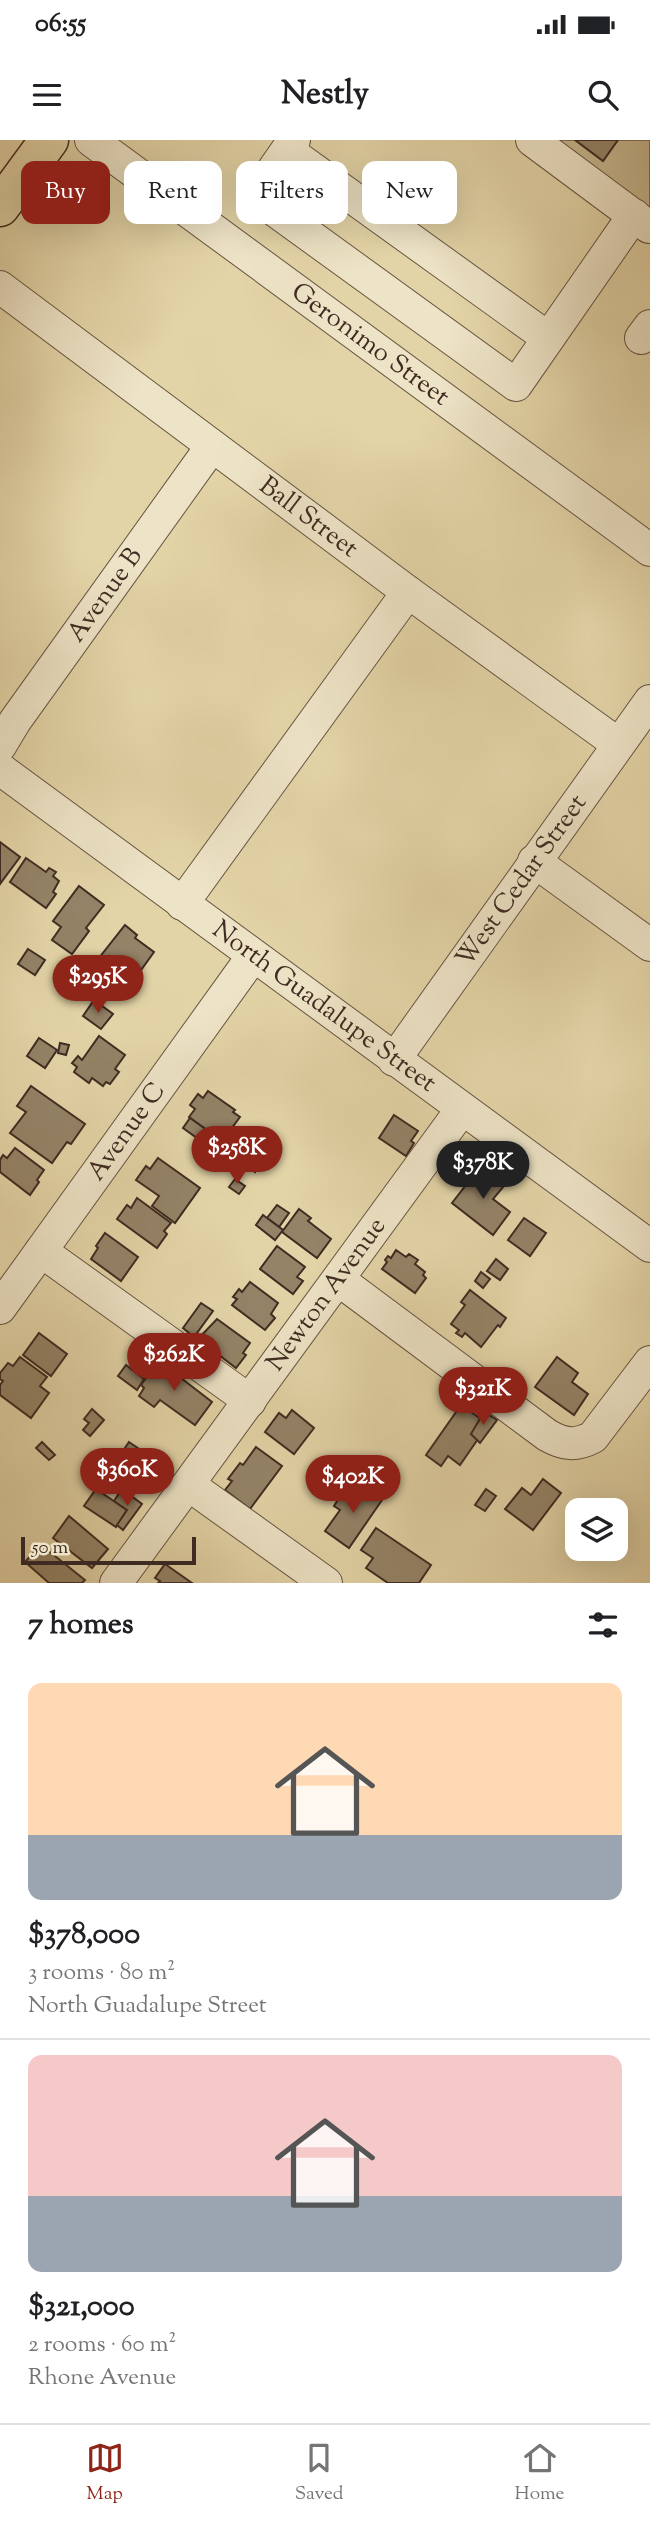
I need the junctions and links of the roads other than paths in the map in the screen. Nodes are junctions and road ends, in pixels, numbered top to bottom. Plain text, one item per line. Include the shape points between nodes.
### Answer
1 (49, 140) edge
2 (91, 140) edge
3 (532, 140) edge
4 (291, 146) edge
5 (0, 207) edge
6 (642, 221) edge
7 (0, 287) edge
8 (548, 338) junction
9 (212, 446) junction
10 (650, 550) edge
11 (408, 592) junction
12 (650, 701) edge
13 (618, 744) junction
14 (0, 746) edge
15 (0, 769) edge
16 (534, 861) junction
17 (182, 904) junction
18 (650, 945) edge
19 (253, 956) junction
20 (394, 1060) junction
21 (462, 1109) junction
22 (650, 1246) edge
23 (41, 1251) junction
24 (339, 1280) junction
25 (0, 1308) edge
26 (650, 1362) edge
27 (250, 1401) junction
28 (189, 1485) junction
29 (321, 1582) edge
30 (116, 1583) edge

1 - 5 main road
2 - 10 street, Geronimo Street
3 - 6 street
4 - 8 street
4 - 8 street via 255,196 516,385
6 - 8 street
7 - 9 street, Ball Street
9 - 11 street, Ball Street
9 - 14 street, Avenue B
11 - 13 street, Ball Street
11 - 17 street
12 - 13 street, West Cedar Street
13 - 16 street, West Cedar Street
15 - 17 street, North Guadalupe Street
16 - 18 street
16 - 20 street, West Cedar Street
17 - 19 street, North Guadalupe Street
19 - 20 street, North Guadalupe Street
19 - 23 street, Avenue C
20 - 21 street, North Guadalupe Street
21 - 22 street, North Guadalupe Street
21 - 24 street, Newton Avenue
23 - 25 street, Avenue C
23 - 27 street
24 - 26 street via 547,1436 566,1444 593,1437
24 - 27 street, Newton Avenue
27 - 28 street, Newton Avenue
28 - 29 street
28 - 30 street, Newton Avenue

